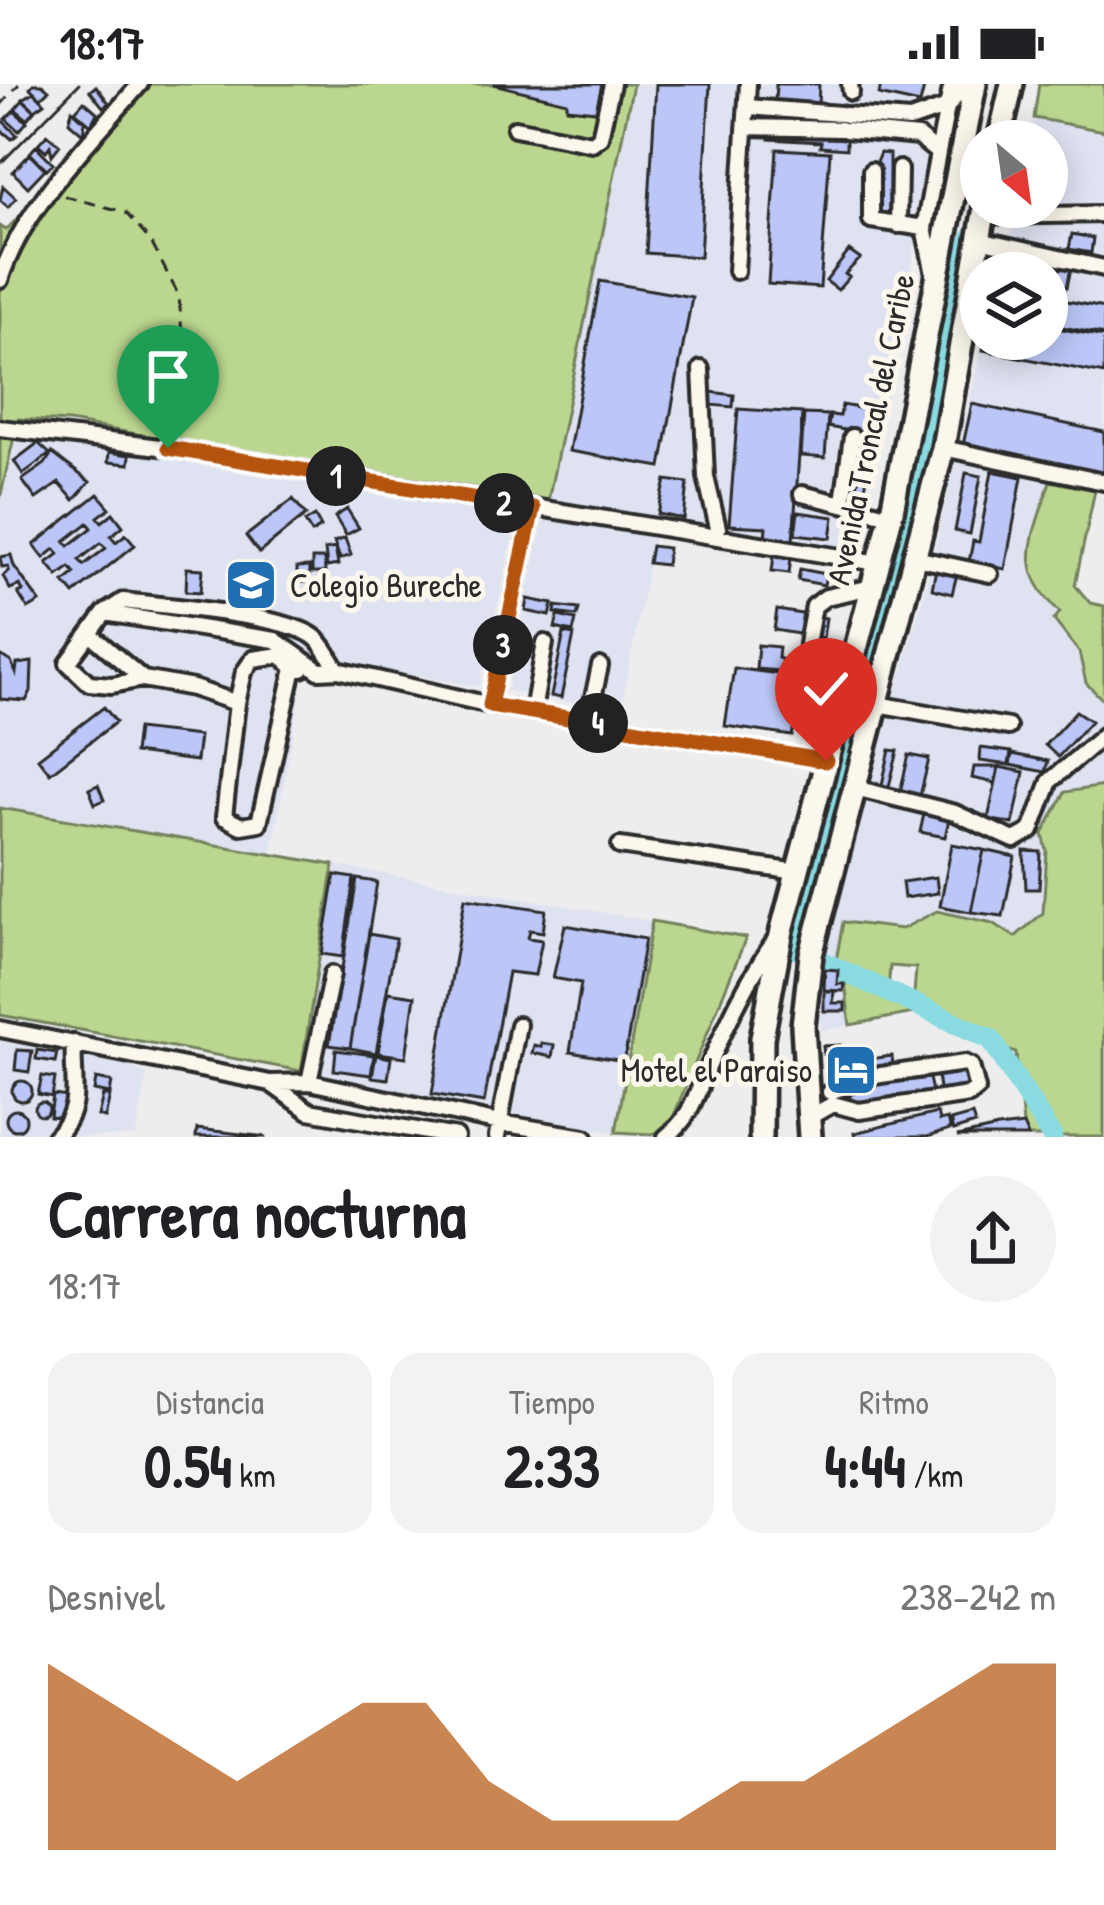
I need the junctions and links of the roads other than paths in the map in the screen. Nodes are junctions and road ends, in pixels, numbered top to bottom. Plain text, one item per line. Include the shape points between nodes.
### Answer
1 (140, 84) edge
2 (625, 84) edge
3 (748, 84) edge
4 (952, 84) edge
5 (970, 84) edge
6 (1012, 84) edge
7 (611, 88) edge
8 (747, 107) junction
9 (947, 107) junction
10 (1004, 120) edge
11 (843, 122) junction
12 (747, 127) junction
13 (515, 128) dead end
14 (938, 153) junction
15 (899, 169) dead end
16 (871, 171) dead end
17 (1068, 213) edge
18 (1104, 214) edge
19 (898, 225) junction
20 (923, 228) junction
21 (981, 228) edge
22 (979, 240) junction
23 (1104, 268) edge
24 (736, 271) dead end
25 (0, 280) edge
26 (935, 280) junction
27 (701, 369) dead end
28 (0, 428) edge
29 (852, 437) dead end
30 (943, 448) junction
31 (1104, 482) edge
32 (802, 494) dead end
33 (843, 502) junction
34 (533, 508) junction
35 (891, 516) junction
36 (716, 537) junction
37 (915, 558) junction
38 (878, 563) junction
39 (990, 574) dead end
40 (872, 587) junction
41 (105, 613) junction
42 (91, 634) junction
43 (545, 643) dead end
44 (600, 666) dead end
45 (293, 668) junction
46 (338, 670) junction
47 (319, 671) junction
48 (143, 679) junction
49 (847, 684) junction
50 (237, 703) junction
51 (877, 704) junction
52 (490, 705) junction
53 (533, 711) junction
54 (588, 721) junction
55 (1008, 727) dead end
56 (1104, 735) edge
57 (826, 761) junction
58 (855, 788) junction
59 (620, 845) dead end
60 (797, 872) junction
61 (782, 930) junction
62 (332, 974) dead end
63 (518, 1024) dead end
64 (0, 1028) edge
65 (74, 1042) junction
66 (804, 1070) junction
67 (310, 1082) junction
68 (270, 1083) junction
69 (831, 1098) junction
70 (809, 1127) edge
71 (499, 1130) edge
72 (55, 1137) edge
73 (456, 1137) edge
74 (585, 1137) edge
75 (666, 1137) edge
76 (761, 1137) edge

1 - 25 street via 20,233
2 - 7 street
3 - 8 street
4 - 9 street
5 - 9 street
5 - 26 highway, Avenida Troncal del Caribe
6 - 10 highway
7 - 13 street via 592,143
8 - 11 street
8 - 12 street
9 - 11 street via 910,121
9 - 14 street
11 - 12 street
11 - 14 street via 918,136
12 - 24 street
14 - 20 street
15 - 19 street
16 - 19 street via 868,217
17 - 18 street
19 - 20 street
20 - 26 street
21 - 22 highway, Avenida Troncal del Caribe
22 - 23 street
22 - 30 highway, Avenida Troncal del Caribe
26 - 35 highway, Avenida Troncal del Caribe
27 - 36 street
28 - 34 street
29 - 33 street
30 - 31 street
30 - 37 highway, Avenida Troncal del Caribe
32 - 33 street
33 - 35 street
34 - 36 street
34 - 52 street
35 - 38 highway, Avenida Troncal del Caribe
36 - 38 street
37 - 39 street
37 - 51 highway, Avenida Troncal del Caribe
38 - 40 highway, Avenida Troncal del Caribe
40 - 49 highway, Avenida Troncal del Caribe
40 - 49 street via 814,606 807,644
41 - 42 street
41 - 46 street via 123,601 288,625 318,639
41 - 47 street via 275,640
42 - 48 street
42 - 48 street via 68,663 73,671 89,683
43 - 53 street
44 - 54 street
45 - 47 street
45 - 50 street via 281,656 253,659
45 - 50 street via 259,823 241,826 224,817
46 - 47 street
46 - 52 street
48 - 50 street
49 - 57 highway, Avenida Troncal del Caribe
51 - 55 street
51 - 58 highway, Avenida Troncal del Caribe
52 - 53 street
53 - 54 street
54 - 57 street
56 - 58 street via 1050,781 1030,831 1014,840 955,813
57 - 60 highway, Avenida Troncal del Caribe
58 - 66 highway, Avenida Troncal del Caribe via 811,955
59 - 60 street
60 - 61 highway, Avenida Troncal del Caribe
61 - 75 street via 754,970 692,1109
61 - 76 highway, Avenida Troncal del Caribe via 760,1054
62 - 67 street
63 - 71 street
64 - 65 street
65 - 68 street
65 - 72 street via 75,1110
66 - 69 street
66 - 70 highway, Avenida Troncal del Caribe
67 - 68 street
67 - 71 street
68 - 73 street via 309,1111
69 - 69 street via 859,1111 977,1089 965,1064 874,1076
69 - 70 street
71 - 74 street

